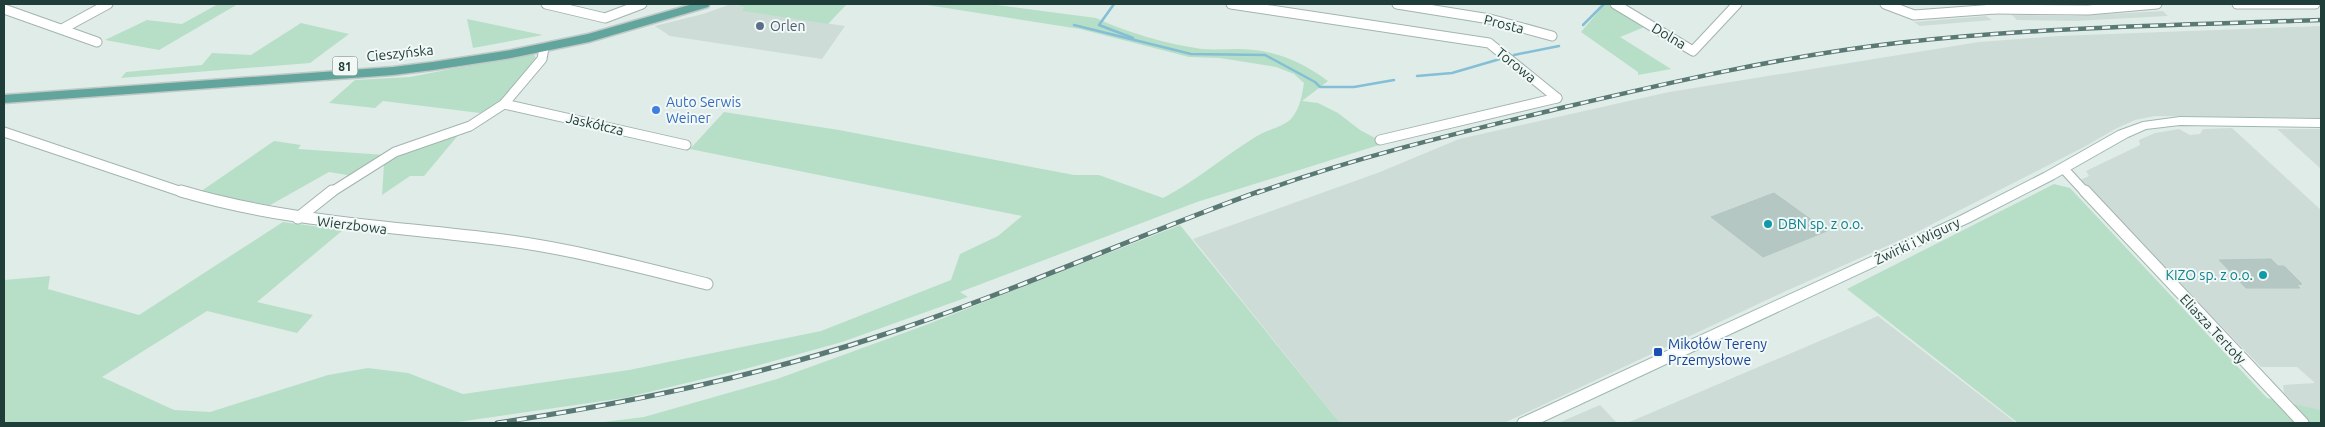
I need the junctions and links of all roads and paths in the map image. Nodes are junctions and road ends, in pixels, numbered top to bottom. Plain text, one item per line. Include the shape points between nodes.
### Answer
1 (108, 4) edge
2 (546, 4) edge
3 (642, 4) edge
4 (680, 4) edge
5 (704, 4) edge
6 (1232, 4) edge
7 (1396, 4) edge
8 (1615, 4) edge
9 (1737, 4) edge
10 (1885, 4) edge
11 (2157, 4) edge
12 (2237, 4) edge
13 (2259, 4) edge
14 (2315, 4) edge
15 (1993, 6) edge
16 (4, 9) edge
17 (62, 29) junction
18 (1552, 36) dead end
19 (97, 42) dead end
20 (544, 48) junction
21 (4, 91) edge
22 (4, 99) edge
23 (504, 104) junction
24 (2321, 123) edge
25 (4, 132) edge
26 (1380, 140) dead end
27 (686, 145) dead end
28 (2063, 168) junction
29 (298, 218) junction
30 (708, 284) dead end
31 (1525, 423) edge
32 (2303, 423) edge

1 - 17 street
2 - 3 street via 605,18
4 - 21 main road, Cieszyńska / 81 via 589,31 464,54 382,64
5 - 20 main road, Cieszyńska / 81 via 627,28
6 - 26 street, Torowa via 1489,44 1557,98
7 - 18 street, Prosta via 1490,19
8 - 9 street, Dolna via 1693,51
10 - 15 street via 1914,15
11 - 15 street via 2088,10
12 - 13 street
13 - 14 street
16 - 17 street
17 - 19 street
20 - 22 main road, Cieszyńska / 81 via 393,71
20 - 23 street via 542,59
23 - 27 street, Jaskółcza
23 - 29 street via 470,126 395,152 335,189
24 - 28 street, Żwirki i Wigury via 2160,123 2123,134
25 - 29 street, Wierzbowa via 210,201
28 - 31 street, Żwirki i Wigury via 1965,219
28 - 32 street, Eliasza Tertoły
29 - 30 street, Wierzbowa via 405,232 504,240 587,253

